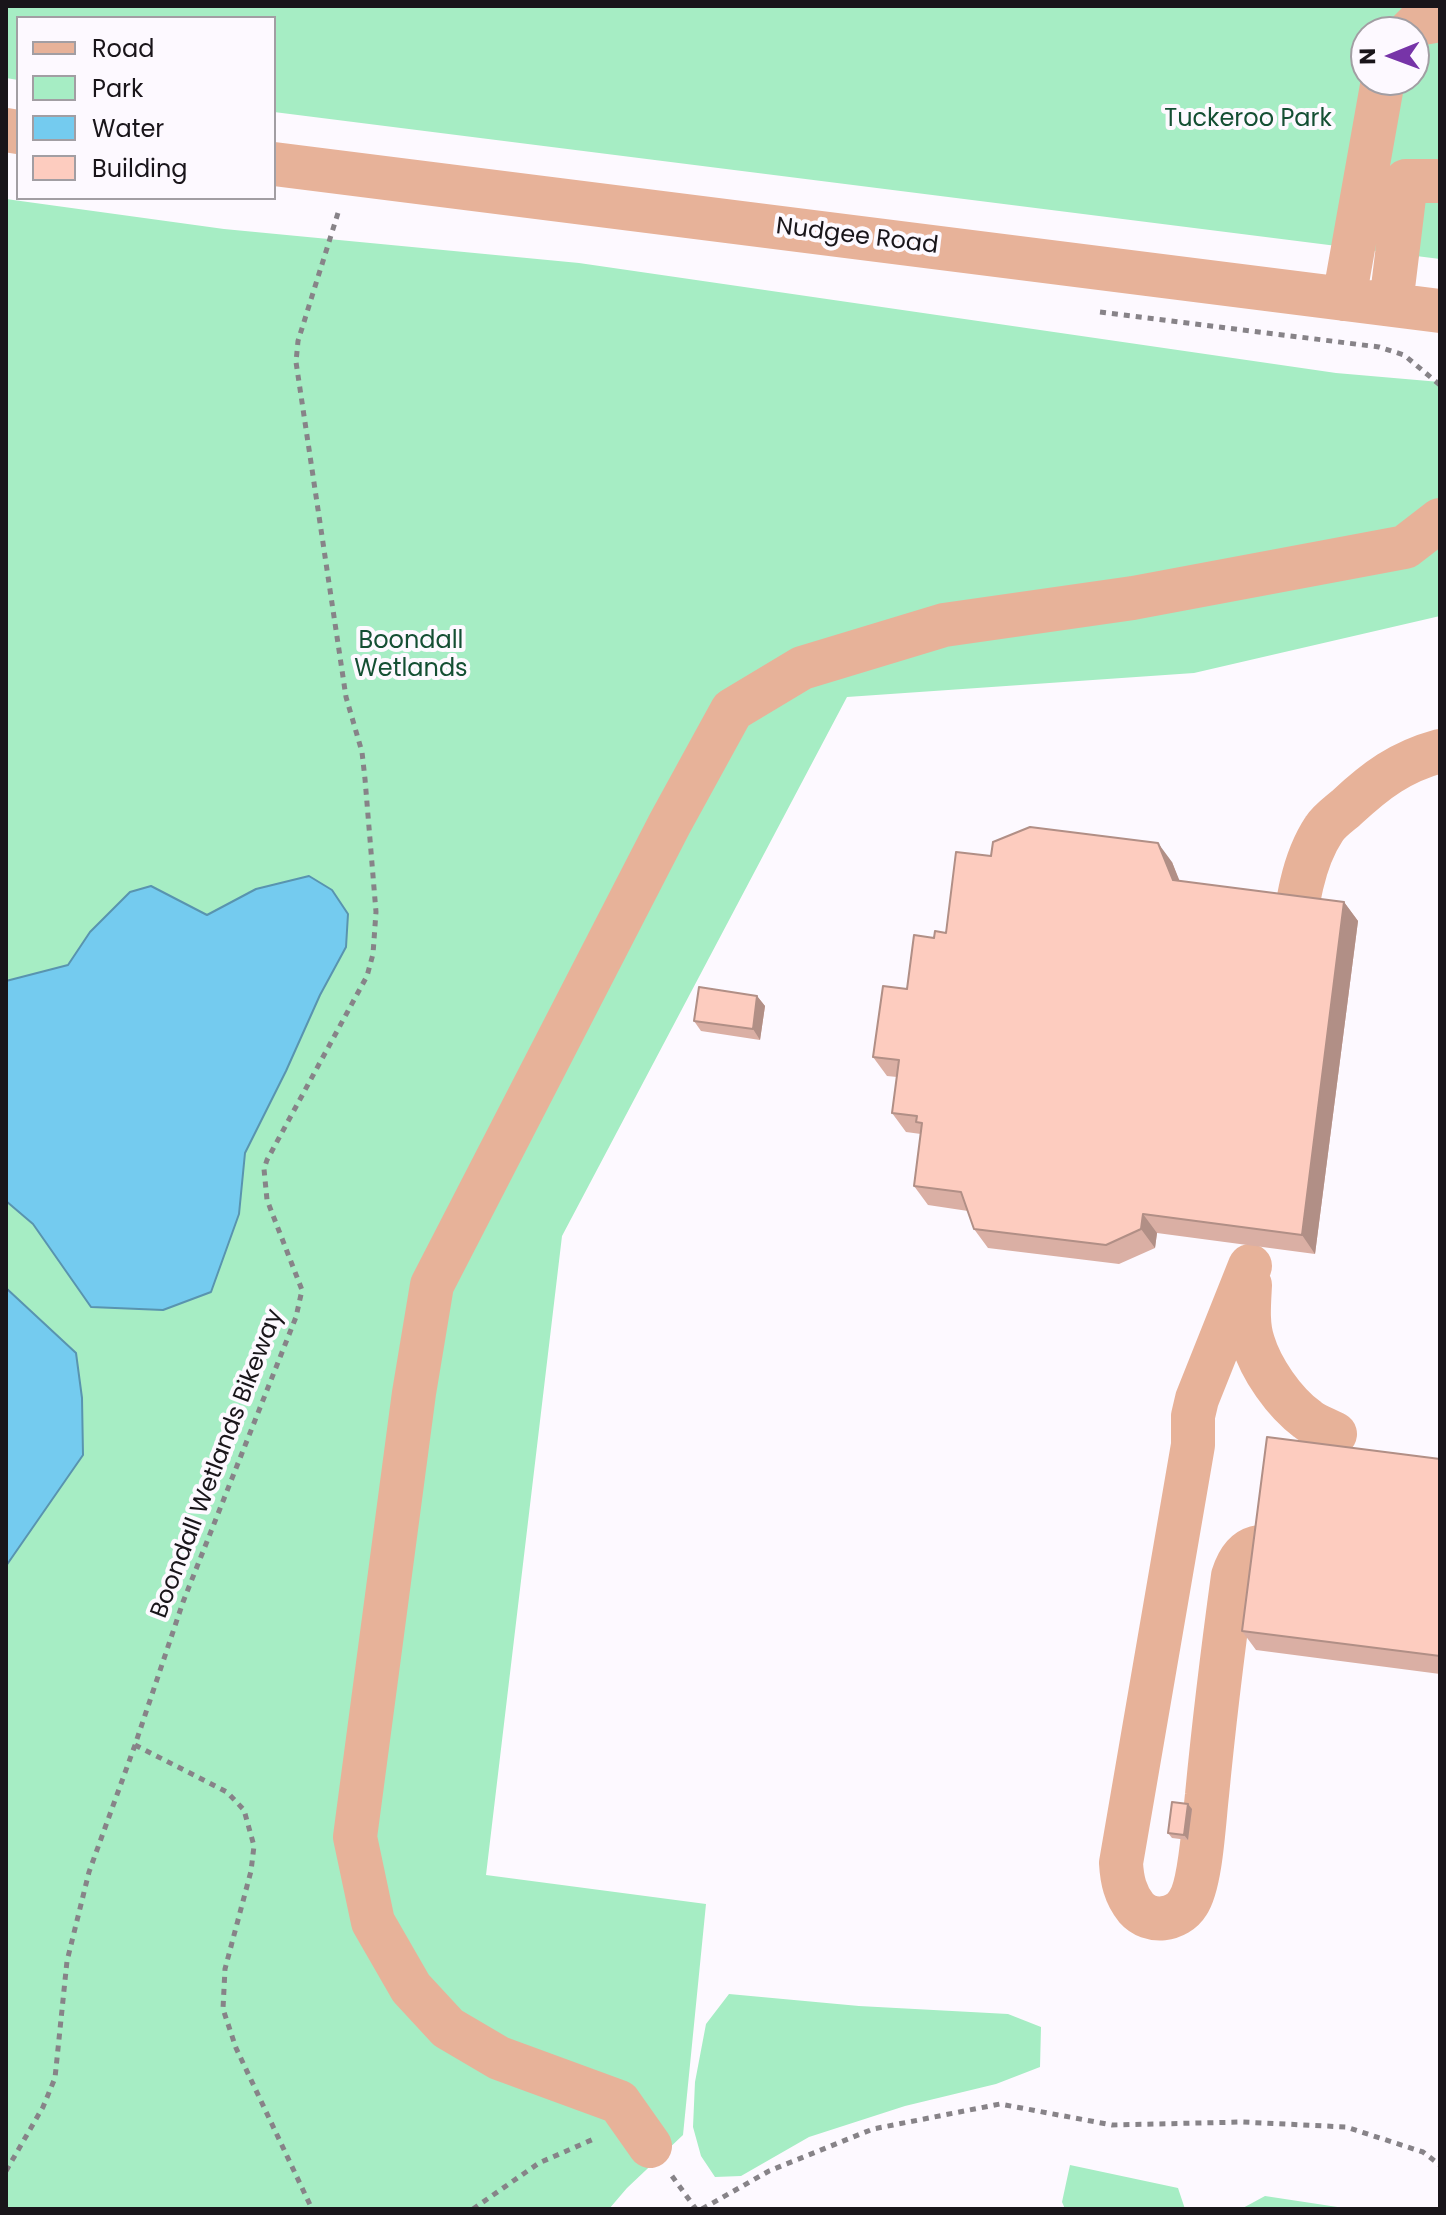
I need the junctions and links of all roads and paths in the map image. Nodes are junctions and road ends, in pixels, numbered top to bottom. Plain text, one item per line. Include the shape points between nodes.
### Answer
1 (1380, 96) edge
2 (1371, 145) junction
3 (276, 164) edge
4 (1423, 181) edge
5 (338, 212) dead end
6 (1344, 299) junction
7 (1391, 304) junction
8 (1440, 311) edge
9 (1440, 520) edge
10 (1440, 751) edge
11 (1286, 990) edge
12 (1256, 1220) edge
13 (1250, 1266) junction
14 (1335, 1434) dead end
15 (1346, 1559) edge
16 (135, 1745) junction
17 (640, 2132) joint
18 (1440, 2165) edge
19 (6, 2171) edge
20 (312, 2209) edge
21 (473, 2209) edge
22 (702, 2209) edge

1 - 2 street
2 - 4 street
2 - 6 street
3 - 6 street, Nudgee Road
4 - 7 street
5 - 16 path, Boondall Wetlands Bikeway via 296,362 343,683 362,752 376,912 373,954 367,976 264,1169 267,1200 302,1290 296,1317 183,1602
6 - 7 street, Nudgee Road
7 - 8 street, Nudgee Road
9 - 17 street via 1405,547 1133,598 944,625 802,668 732,710 432,1285 355,1837 373,1922 411,1988 448,2028 499,2058 619,2102
10 - 11 street via 1412,758 1373,783 1324,828 1309,859
12 - 13 street
13 - 14 street via 1249,1320 1264,1366 1307,1420
13 - 15 street via 1193,1416 1193,1445 1121,1863 1123,1883 1141,1914 1168,1918 1190,1901 1238,1561 1244,1552 1260,1547
16 - 19 path, Boondall Wetlands Bikeway via 89,1872 67,1961 55,2078
16 - 20 path via 227,1792 244,1810 254,1846 225,1969 223,2009
17 - 21 path via 583,2145 539,2163
18 - 22 path via 1423,2152 1346,2127 1242,2122 1112,2125 1000,2104 873,2129 769,2171

